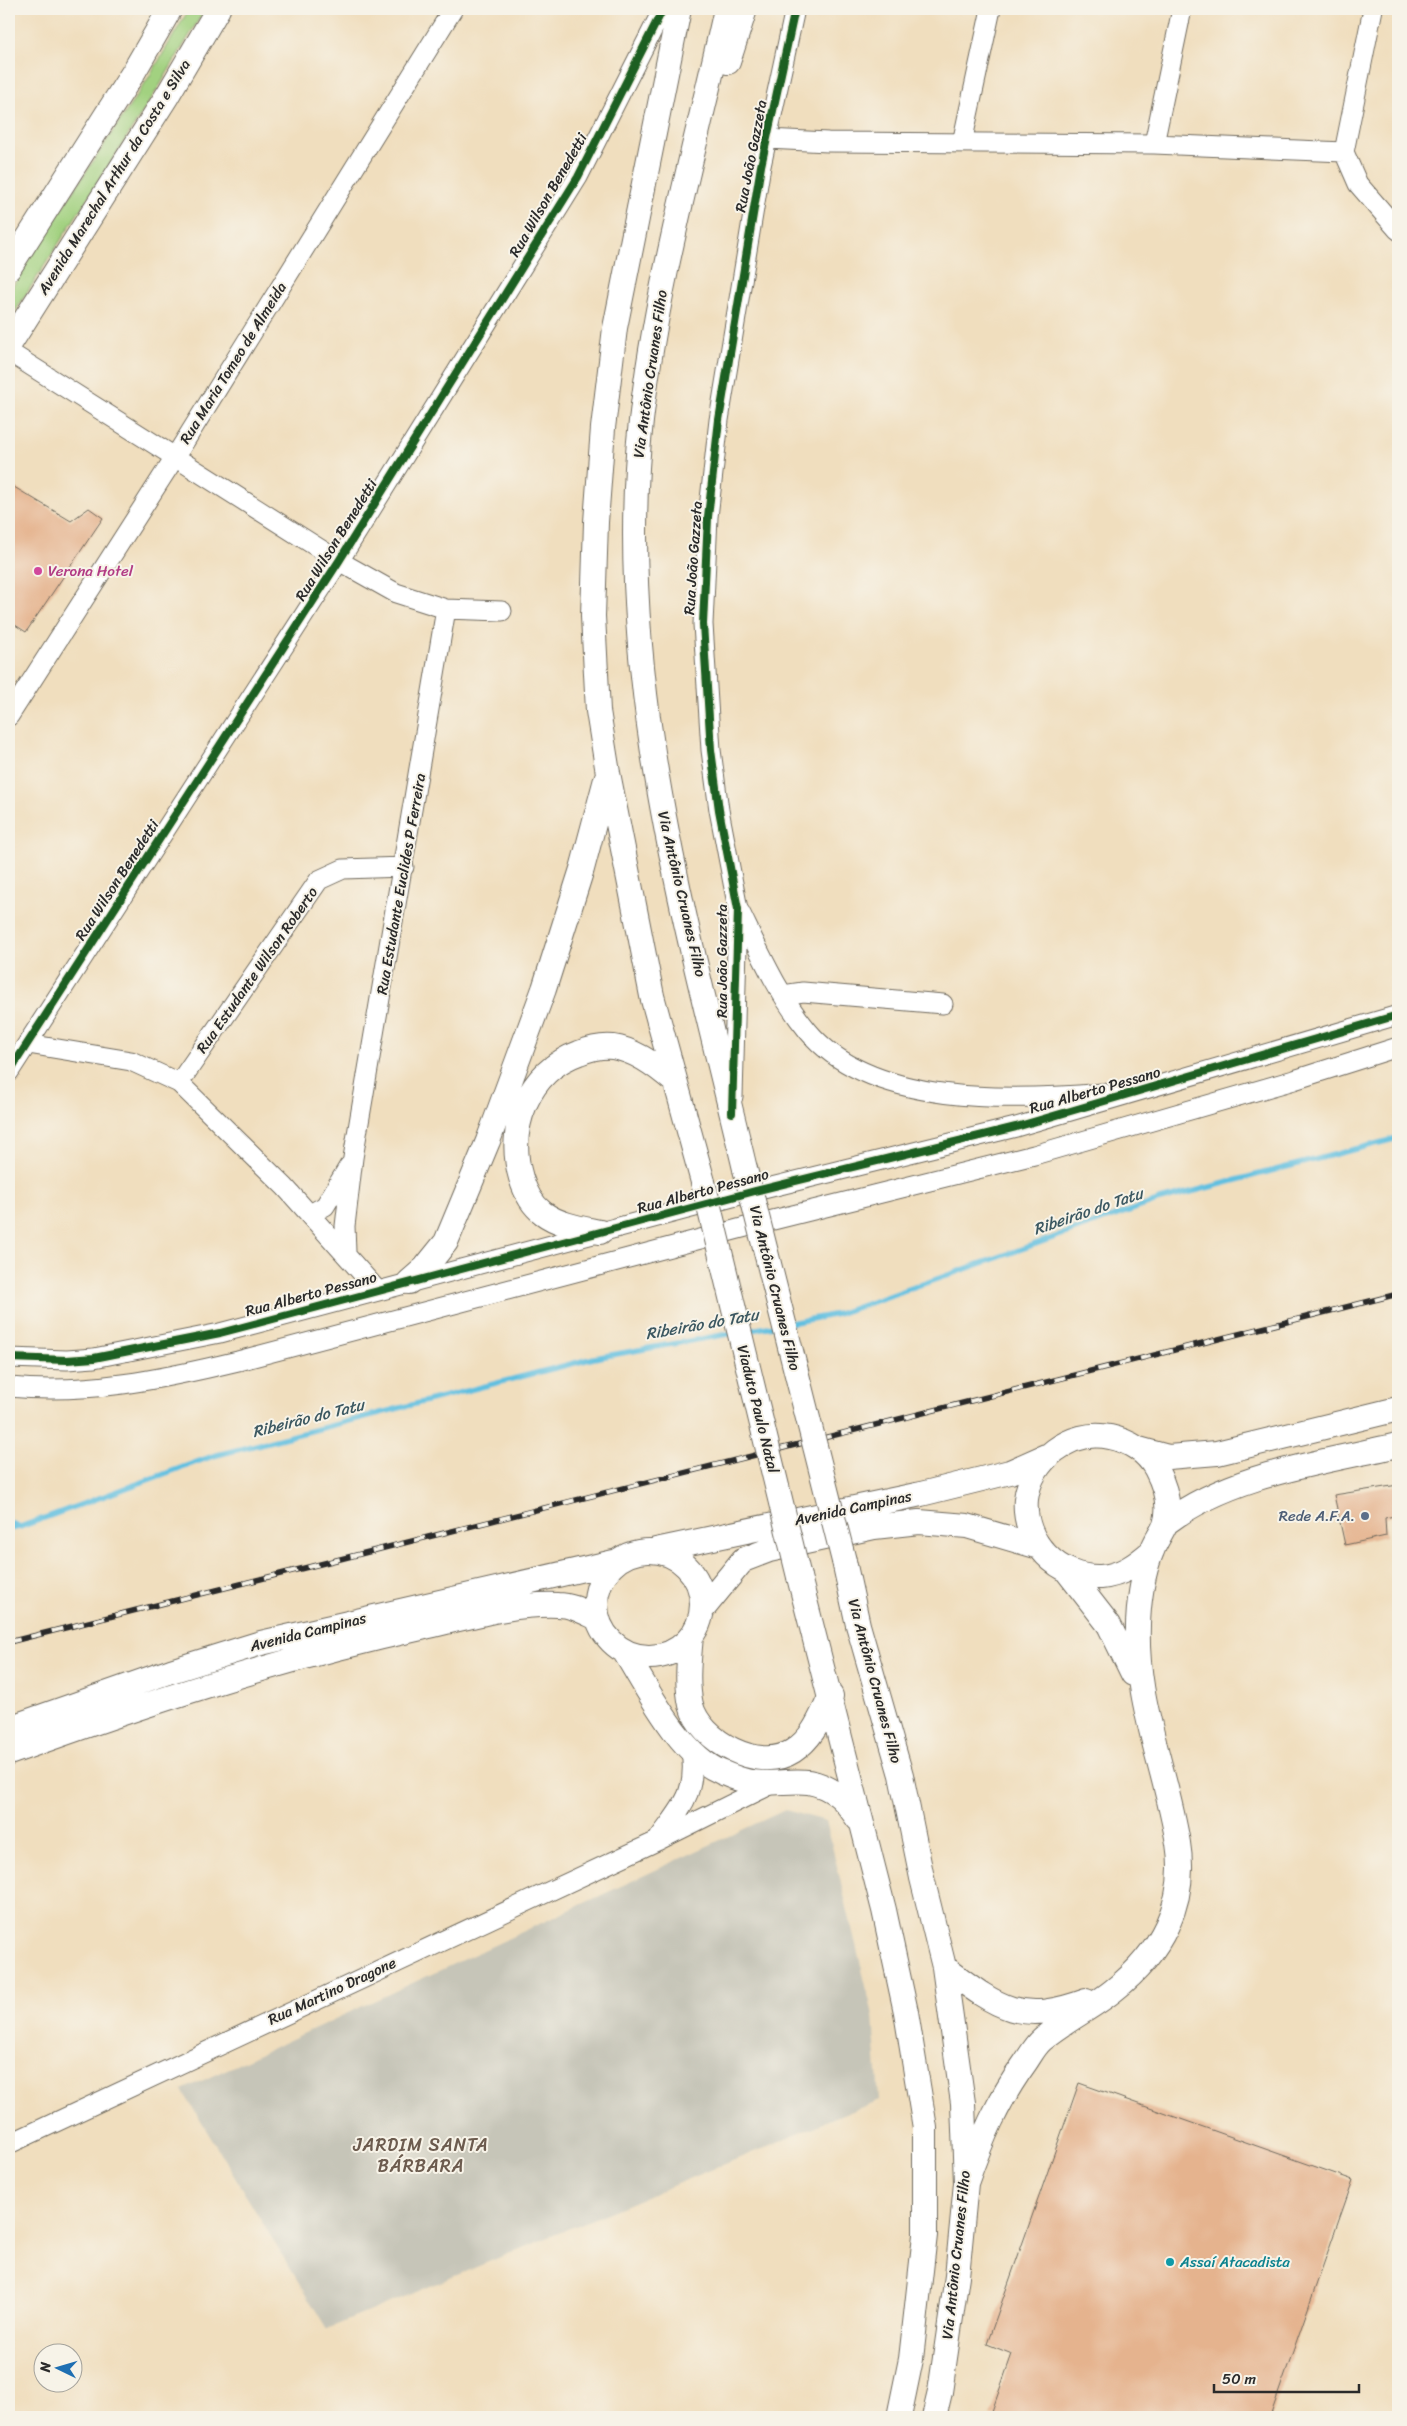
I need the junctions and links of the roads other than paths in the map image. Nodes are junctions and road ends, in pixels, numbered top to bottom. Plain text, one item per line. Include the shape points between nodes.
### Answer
1 (170, 9) edge
2 (218, 9) edge
3 (453, 9) edge
4 (664, 9) edge
5 (679, 9) edge
6 (726, 9) edge
7 (745, 9) edge
8 (795, 9) edge
9 (991, 9) edge
10 (1182, 9) edge
11 (1372, 9) edge
12 (701, 121) junction
13 (767, 139) junction
14 (962, 143) junction
15 (1154, 144) junction
16 (1344, 152) junction
17 (1398, 230) edge
18 (9, 268) edge
19 (9, 345) edge
20 (9, 352) edge
21 (175, 457) junction
22 (339, 561) junction
23 (446, 609) junction
24 (502, 611) dead end
25 (9, 716) edge
26 (608, 773) junction
27 (404, 867) junction
28 (738, 909) junction
29 (783, 995) junction
30 (943, 1004) dead end
31 (1398, 1015) edge
32 (28, 1044) junction
33 (1398, 1047) edge
34 (9, 1072) edge
35 (676, 1082) junction
36 (179, 1083) junction
37 (1144, 1090) junction
38 (732, 1113) junction
39 (354, 1158) junction
40 (310, 1214) junction
41 (600, 1232) junction
42 (346, 1252) junction
43 (408, 1282) junction
44 (378, 1291) junction
45 (9, 1358) edge
46 (9, 1387) edge
47 (1398, 1409) edge
48 (1398, 1445) edge
49 (1139, 1449) junction
50 (1048, 1456) junction
51 (1166, 1523) junction
52 (1039, 1548) junction
53 (656, 1550) junction
54 (1152, 1551) junction
55 (614, 1562) junction
56 (1067, 1571) junction
57 (702, 1610) junction
58 (597, 1618) junction
59 (691, 1636) junction
60 (329, 1638) junction
61 (624, 1651) junction
62 (1141, 1692) junction
63 (831, 1696) junction
64 (9, 1728) edge
65 (691, 1750) junction
66 (9, 1753) edge
67 (776, 1782) junction
68 (862, 1824) junction
69 (656, 1841) junction
70 (944, 1967) junction
71 (1114, 1991) junction
72 (9, 2144) edge
73 (966, 2183) junction
74 (899, 2417) edge
75 (934, 2417) edge

1 - 18 main road
2 - 19 main road, Avenida Marechal Arthur da Costa e Silva via 167,96
3 - 21 street, Rua Maria Tomeo de Almeida
4 - 22 street, Rua Wilson Benedetti via 578,177
5 - 26 main road via 615,328 603,428 593,616 598,711
6 - 12 main road, Via Antônio Cruanes Filho
7 - 12 main road via 720,84
8 - 13 street, Rua João Gazzeta
9 - 14 street
10 - 15 street
11 - 16 street
12 - 38 main road, Via Antônio Cruanes Filho via 676,216 655,323 641,423 635,516 636,608 664,823
13 - 14 street
13 - 28 street, Rua João Gazzeta via 718,420 708,518 703,624 711,750
14 - 15 street
15 - 16 street
16 - 17 street via 1358,184
20 - 21 street
21 - 22 street
21 - 25 street, Rua Maria Tomeo de Almeida
22 - 23 street via 396,593
22 - 32 street, Rua Wilson Benedetti
23 - 24 street
23 - 27 street, Rua Estudante Euclides P Ferreira
26 - 35 main road via 652,996
26 - 43 main road via 582,870 544,989 488,1141 446,1242 425,1268
27 - 36 street, Rua Estudante Wilson Roberto via 343,870 319,880
27 - 39 street, Rua Estudante Euclides P Ferreira
28 - 29 street
28 - 38 street, Rua João Gazzeta
29 - 30 street via 802,992
29 - 37 street via 809,1033 831,1053 851,1068 876,1079 969,1095 1016,1098
31 - 37 street, Rua Alberto Pessano
32 - 34 street, Rua Wilson Benedetti
32 - 36 street via 131,1061
33 - 46 street via 1034,1155 770,1220 238,1361 105,1387
35 - 41 main road via 634,1054 611,1047 566,1058 536,1082 528,1095 517,1130 516,1148 525,1189 533,1203 549,1216
35 - 63 main road, Viaduto Paulo Natal, bridge
36 - 40 street
37 - 41 street, Rua Alberto Pessano via 1016,1127
38 - 70 main road, Via Antônio Cruanes Filho, bridge via 858,1625 901,1775
39 - 40 street, Rua Estudante Euclides P Ferreira via 325,1206
39 - 42 street, Rua Estudante Euclides P Ferreira via 345,1226
40 - 42 street
41 - 43 street, Rua Alberto Pessano
42 - 44 street
43 - 44 street, Rua Alberto Pessano
44 - 45 street, Rua Alberto Pessano via 220,1333 117,1354 67,1360
47 - 49 main road via 1217,1453 1168,1457
48 - 51 main road via 1223,1490 1184,1509
49 - 50 main road via 1121,1440 1102,1436 1082,1437 1063,1444
49 - 51 main road via 1163,1482 1168,1502
50 - 52 main road via 1033,1476 1026,1500 1028,1525
50 - 53 main road, Avenida Campinas via 1010,1472 922,1494
51 - 54 main road
52 - 56 main road
52 - 57 main road, Avenida Campinas via 967,1526 919,1522 874,1527 769,1550 744,1560
53 - 55 main road via 632,1552
53 - 57 main road via 676,1557 691,1570 700,1589
54 - 56 main road via 1134,1567 1113,1576 1090,1577
54 - 62 main road via 1143,1579 1136,1639
55 - 58 main road via 598,1588 595,1602
55 - 60 main road, Avenida Campinas
56 - 62 main road via 1109,1625
57 - 59 main road
58 - 60 main road, Avenida Campinas via 571,1606 523,1606
58 - 61 main road via 604,1632
59 - 61 main road via 678,1649 660,1656 642,1657
59 - 63 main road via 688,1680 692,1706 702,1724 731,1750 752,1758 773,1758 791,1752 812,1736
60 - 64 main road, Avenida Campinas via 261,1643
60 - 66 main road, Avenida Campinas
61 - 65 main road, Rua Martino Dragone via 667,1722
62 - 71 main road via 1178,1845 1178,1891 1167,1929 1145,1963
63 - 68 main road
65 - 67 main road, Rua Martino Dragone via 719,1771 750,1782
65 - 69 street, Rua Martino Dragone via 692,1786 684,1804
67 - 68 main road, Rua Martino Dragone via 804,1780 818,1784 840,1796
67 - 69 street, Rua Martino Dragone
68 - 74 main road via 906,2012 925,2128 925,2235 911,2359
69 - 72 street, Rua Martino Dragone
70 - 71 main road via 1006,2008 1032,2012 1064,2010
70 - 73 main road, Via Antônio Cruanes Filho via 963,2103
71 - 73 main road via 1041,2041 1012,2081 984,2132
73 - 75 main road, Via Antônio Cruanes Filho via 957,2276

